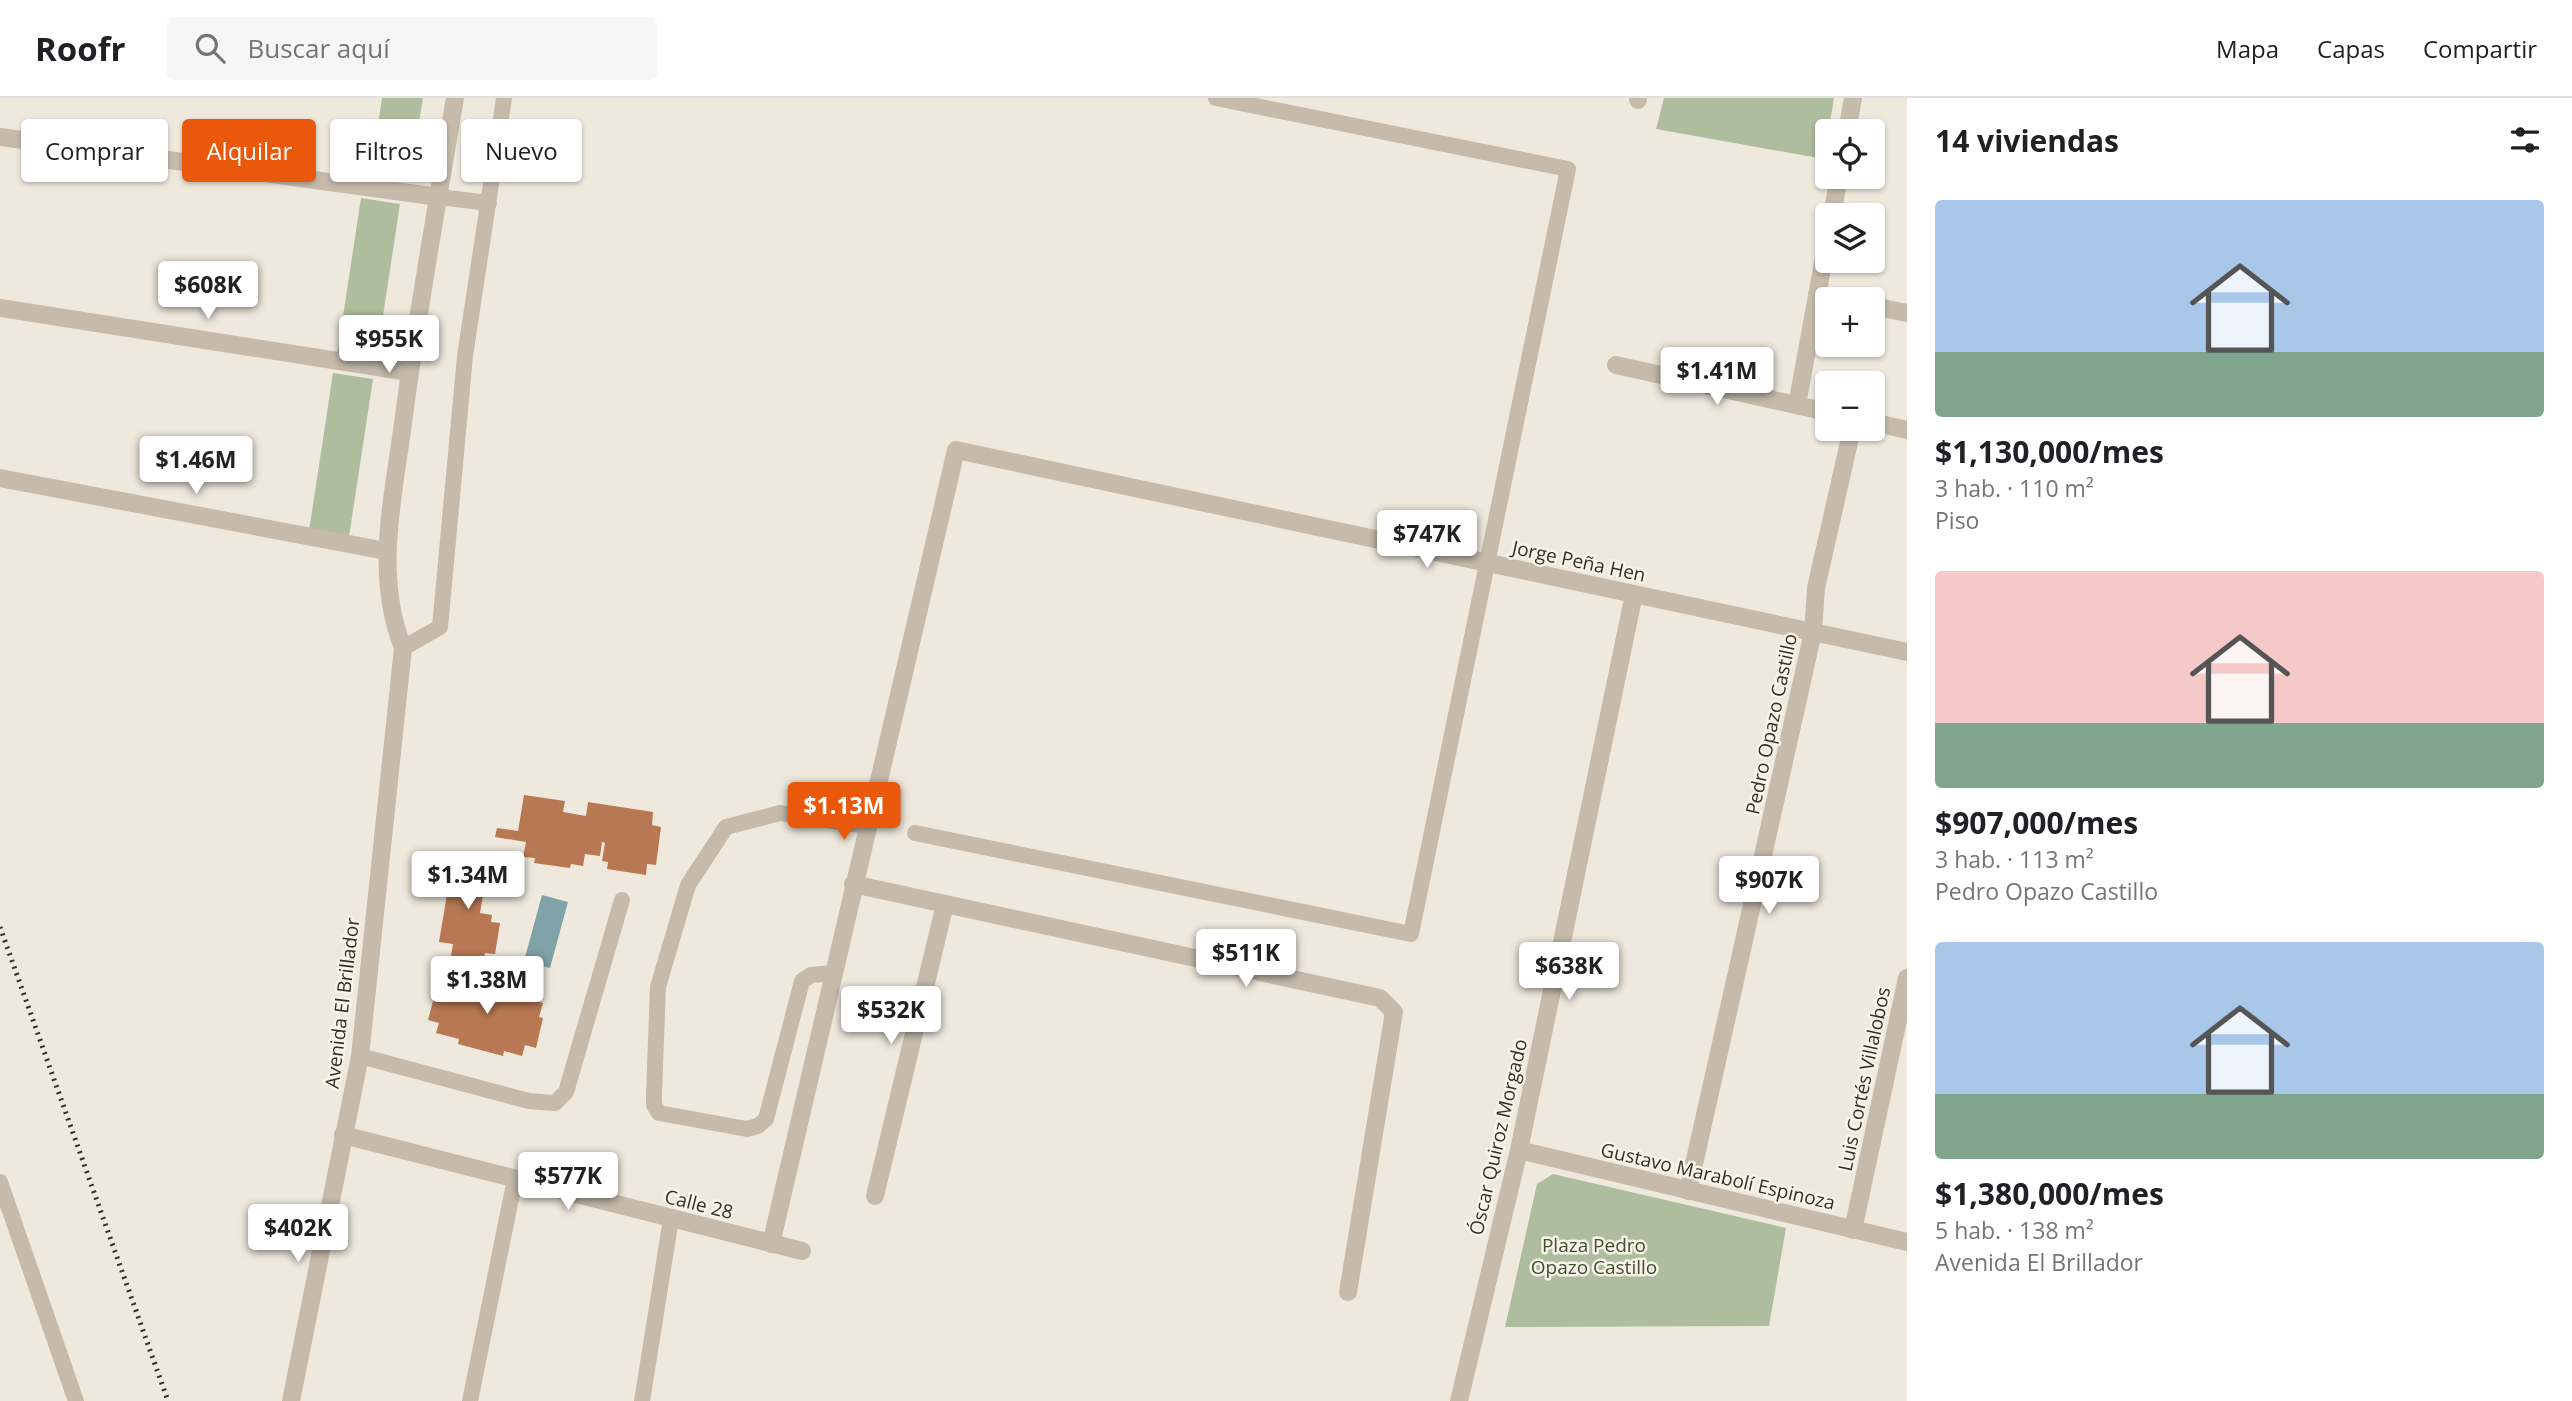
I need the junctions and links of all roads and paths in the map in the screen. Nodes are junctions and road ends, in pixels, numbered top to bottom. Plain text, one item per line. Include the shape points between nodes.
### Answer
1 (455, 98) edge
2 (504, 98) edge
3 (1216, 98) edge
4 (1853, 98) edge
5 (1849, 119) edge
6 (0, 136) edge
7 (439, 197) junction
8 (489, 203) junction
9 (1815, 305) edge
10 (0, 308) edge
11 (1885, 309) edge
12 (1907, 313) edge
13 (1616, 365) dead end
14 (409, 372) junction
15 (1797, 405) junction
16 (1815, 409) edge
17 (1885, 425) edge
18 (1907, 430) edge
19 (1849, 441) edge
20 (0, 478) edge
21 (386, 551) junction
22 (1488, 563) junction
23 (1634, 594) junction
24 (1813, 632) junction
25 (403, 648) junction
26 (1907, 652) edge
27 (867, 826) junction
28 (915, 833) dead end
29 (853, 884) junction
30 (622, 900) dead end
31 (945, 904) junction
32 (833, 974) junction
33 (1907, 978) edge
34 (360, 1056) junction
35 (343, 1135) junction
36 (1519, 1150) junction
37 (515, 1179) junction
38 (0, 1182) edge
39 (1688, 1191) junction
40 (875, 1196) dead end
41 (671, 1219) junction
42 (1853, 1230) junction
43 (1907, 1242) edge
44 (771, 1244) junction
45 (802, 1251) dead end
46 (1348, 1292) dead end
47 (76, 1401) edge
48 (291, 1401) edge
49 (470, 1401) edge
50 (642, 1401) edge
51 (1459, 1401) edge

1 - 7 street, Avenida El Brillador
2 - 8 lane
3 - 22 lane via 1568,169
4 - 5 street
6 - 7 street
7 - 8 lane
7 - 14 street, Avenida El Brillador
8 - 25 lane via 465,356 440,627
9 - 15 street
10 - 14 street
11 - 12 street
13 - 15 street
14 - 21 street, Avenida El Brillador
15 - 16 street
17 - 18 street
19 - 24 street, Pedro Opazo Castillo via 1816,588
20 - 21 street
21 - 25 street, Avenida El Brillador via 391,615
22 - 23 street, Jorge Peña Hen
22 - 27 street, Jorge Peña Hen via 956,450
22 - 28 lane via 1411,934
23 - 24 street, Jorge Peña Hen
23 - 36 street, Óscar Quiroz Morgado
24 - 26 street, Jorge Peña Hen
24 - 39 street, Pedro Opazo Castillo
25 - 34 street, Avenida El Brillador
27 - 29 street
27 - 32 lane via 780,813 726,827 688,885 658,987 654,1105 659,1113 747,1129 758,1126 766,1119 803,981 811,975
29 - 31 street
29 - 32 street
30 - 34 lane via 566,1092 555,1103 529,1101
31 - 40 street
31 - 46 street via 1380,998 1394,1012
32 - 44 street
33 - 42 street, Luis Cortés Villalobos
34 - 35 street, Avenida El Brillador
35 - 37 street, Calle 28
35 - 48 street, Avenida El Brillador
36 - 39 street, Gustavo Marabolí Espinoza
36 - 51 street, Óscar Quiroz Morgado
37 - 41 street, Calle 28
37 - 49 lane
38 - 47 lane
39 - 42 street, Gustavo Marabolí Espinoza
41 - 44 street, Calle 28
41 - 50 lane
42 - 43 street, Gustavo Marabolí Espinoza
44 - 45 street, Calle 28

